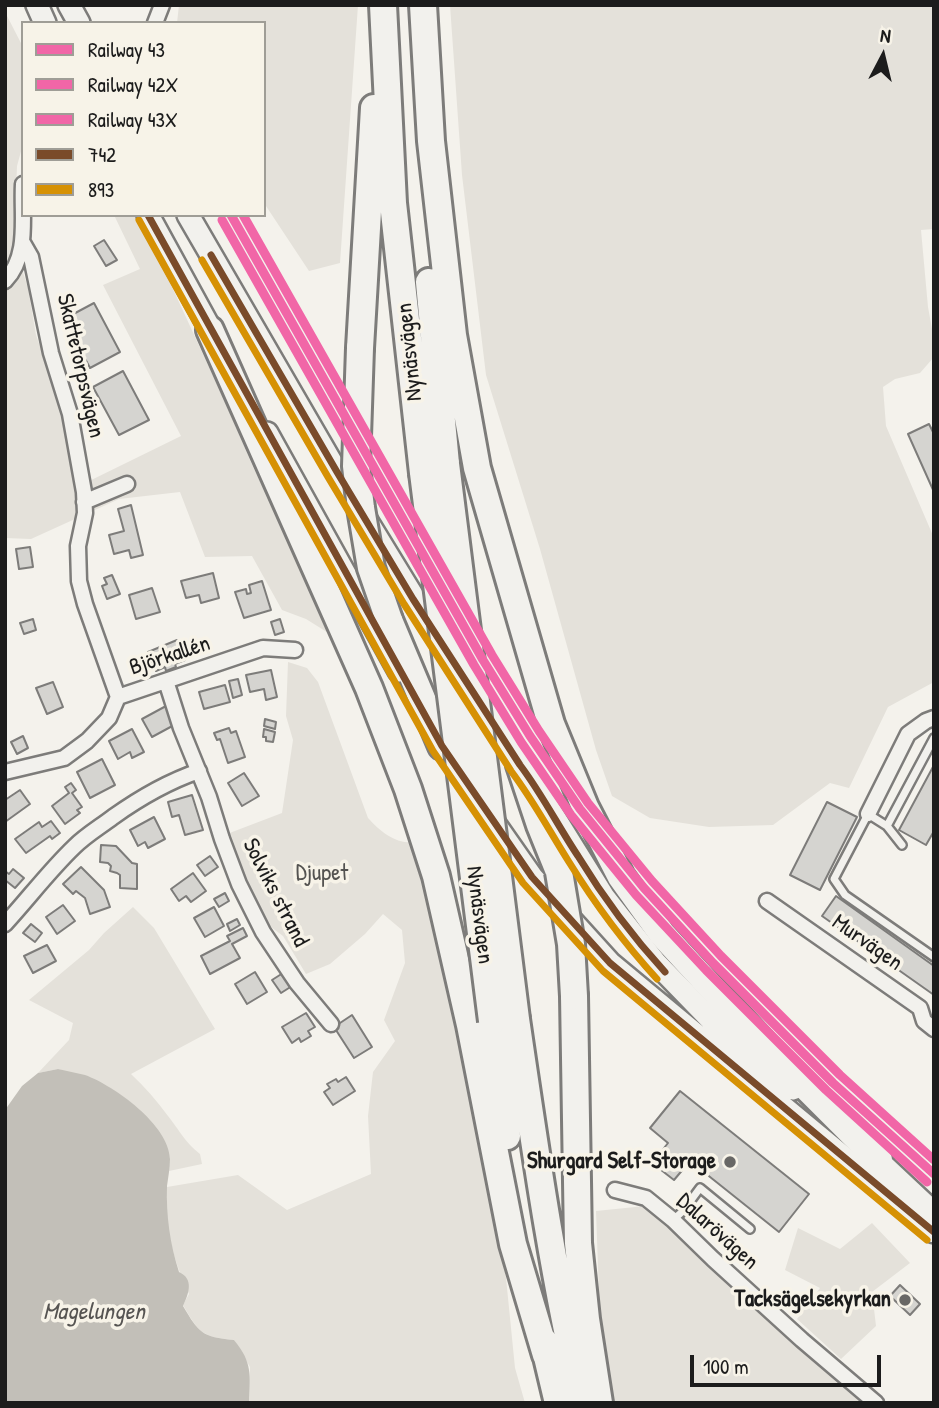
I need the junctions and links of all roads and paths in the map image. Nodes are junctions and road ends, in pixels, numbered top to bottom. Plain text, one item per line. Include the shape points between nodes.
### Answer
1 (37, 5) edge
2 (69, 5) edge
3 (381, 5) edge
4 (414, 5) edge
5 (423, 5) edge
6 (44, 21) edge
7 (78, 21) edge
8 (23, 217) edge
9 (149, 217) edge
10 (189, 217) edge
11 (23, 243) junction
12 (5, 281) edge
13 (210, 330) junction
14 (435, 469) junction
15 (127, 484) dead end
16 (84, 502) junction
17 (295, 650) dead end
18 (166, 681) junction
19 (118, 697) junction
20 (934, 718) edge
21 (934, 738) edge
22 (442, 746) junction
23 (520, 765) junction
24 (200, 771) junction
25 (5, 772) edge
26 (867, 814) junction
27 (887, 826) junction
28 (902, 845) dead end
29 (767, 901) dead end
30 (5, 925) edge
31 (934, 957) edge
32 (492, 1022) junction
33 (331, 1024) dead end
34 (934, 1030) edge
35 (879, 1160) junction
36 (615, 1190) dead end
37 (934, 1213) edge
38 (673, 1220) junction
39 (750, 1229) dead end
40 (934, 1232) edge
41 (558, 1403) edge
42 (583, 1403) edge
43 (599, 1403) edge
44 (876, 1403) edge

1 - 6 street
2 - 7 street
3 - 14 highway, Nynäsvägen via 393,203
3 - 22 highway, bridge via 356,466 371,569
4 - 14 highway, Nynäsvägen
5 - 35 highway via 431,141 453,335 477,468 551,724 585,807 621,877 662,934
8 - 11 street
9 - 13 street
10 - 23 street via 413,599
11 - 12 street
11 - 16 street, Skattetorpsvägen via 31,257 51,353 70,414
13 - 22 street
13 - 32 highway via 369,688
14 - 32 highway, Nynäsvägen, bridge
15 - 16 street
16 - 19 street, Skattetorpsvägen via 79,581
17 - 18 street, Björkallén via 263,648
18 - 19 street, Björkallén
18 - 24 street, Solviks strand
19 - 25 street, Björkallén via 109,718 64,758
20 - 26 street via 908,734
21 - 27 lane
22 - 40 street via 532,877 610,963
23 - 35 street via 604,897 654,962 718,1027
23 - 43 highway, bridge via 559,872 571,944 578,1243
24 - 30 street via 140,798 91,832
24 - 33 street, Solviks strand via 239,884 263,932
26 - 27 lane
26 - 31 lane via 834,879 845,895
27 - 28 lane
29 - 34 street, Murvägen via 920,1008 924,1021
32 - 41 highway, Nynäsvägen via 515,1192
32 - 42 highway, Nynäsvägen via 542,1188
35 - 37 street
36 - 38 street, Dalarövägen via 646,1198
38 - 39 lane via 700,1188
38 - 44 street, Dalarövägen

